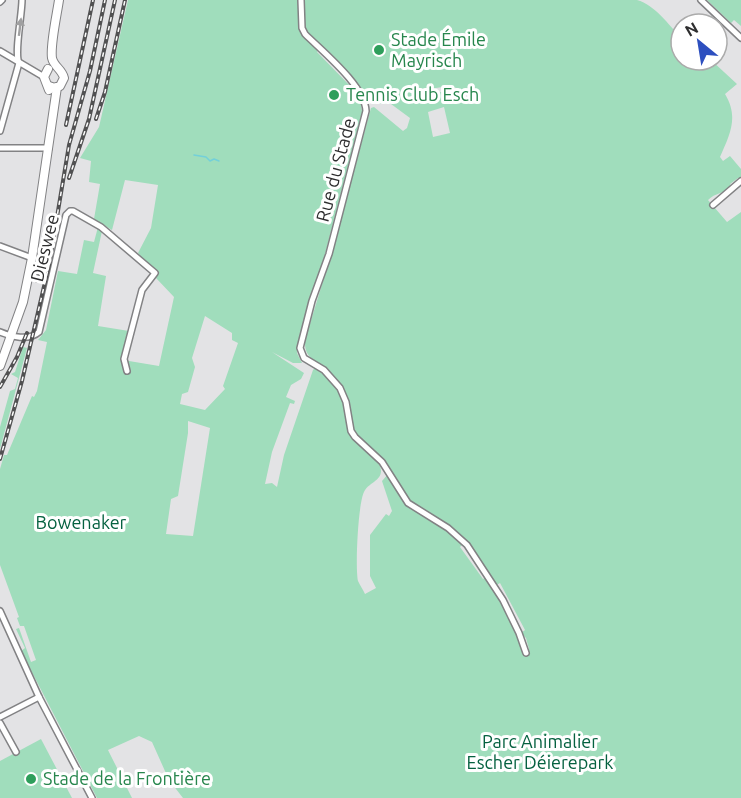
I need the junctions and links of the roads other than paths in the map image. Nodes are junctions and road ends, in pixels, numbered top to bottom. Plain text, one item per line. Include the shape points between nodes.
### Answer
1 (22, 0) edge
2 (57, 0) edge
3 (301, 0) edge
4 (701, 0) edge
5 (741, 38) edge
6 (0, 51) edge
7 (19, 63) junction
8 (50, 71) junction
9 (53, 87) junction
10 (0, 131) edge
11 (0, 148) edge
12 (49, 148) junction
13 (741, 181) edge
14 (713, 205) dead end
15 (0, 246) edge
16 (32, 258) junction
17 (0, 332) edge
18 (11, 337) junction
19 (0, 366) edge
20 (127, 371) dead end
21 (0, 611) edge
22 (526, 653) dead end
23 (39, 697) junction
24 (0, 717) edge
25 (0, 723) edge
26 (16, 752) dead end
27 (92, 798) edge

7 -> 1 street
2 - 8 main road via 48,58
2 - 8 main road via 54,62
3 - 22 street, Rue du Stade via 305,34 359,90 366,103 301,354 324,370 340,388 351,431 378,457 408,503 467,545 503,600
4 - 5 street
6 - 7 street
7 - 8 street
7 - 10 street
8 - 9 main road via 45,82
8 - 9 main road via 63,71 62,83
9 - 12 main road
11 - 12 street
12 - 16 main road
13 - 14 street
15 - 16 street
16 - 18 main road
17 - 18 street
18 - 19 main road
18 - 20 street, Dieswee via 36,336 42,328 70,211 101,227 155,273 142,290 124,359
21 - 23 street
23 - 24 street
23 - 27 street
25 - 26 street

